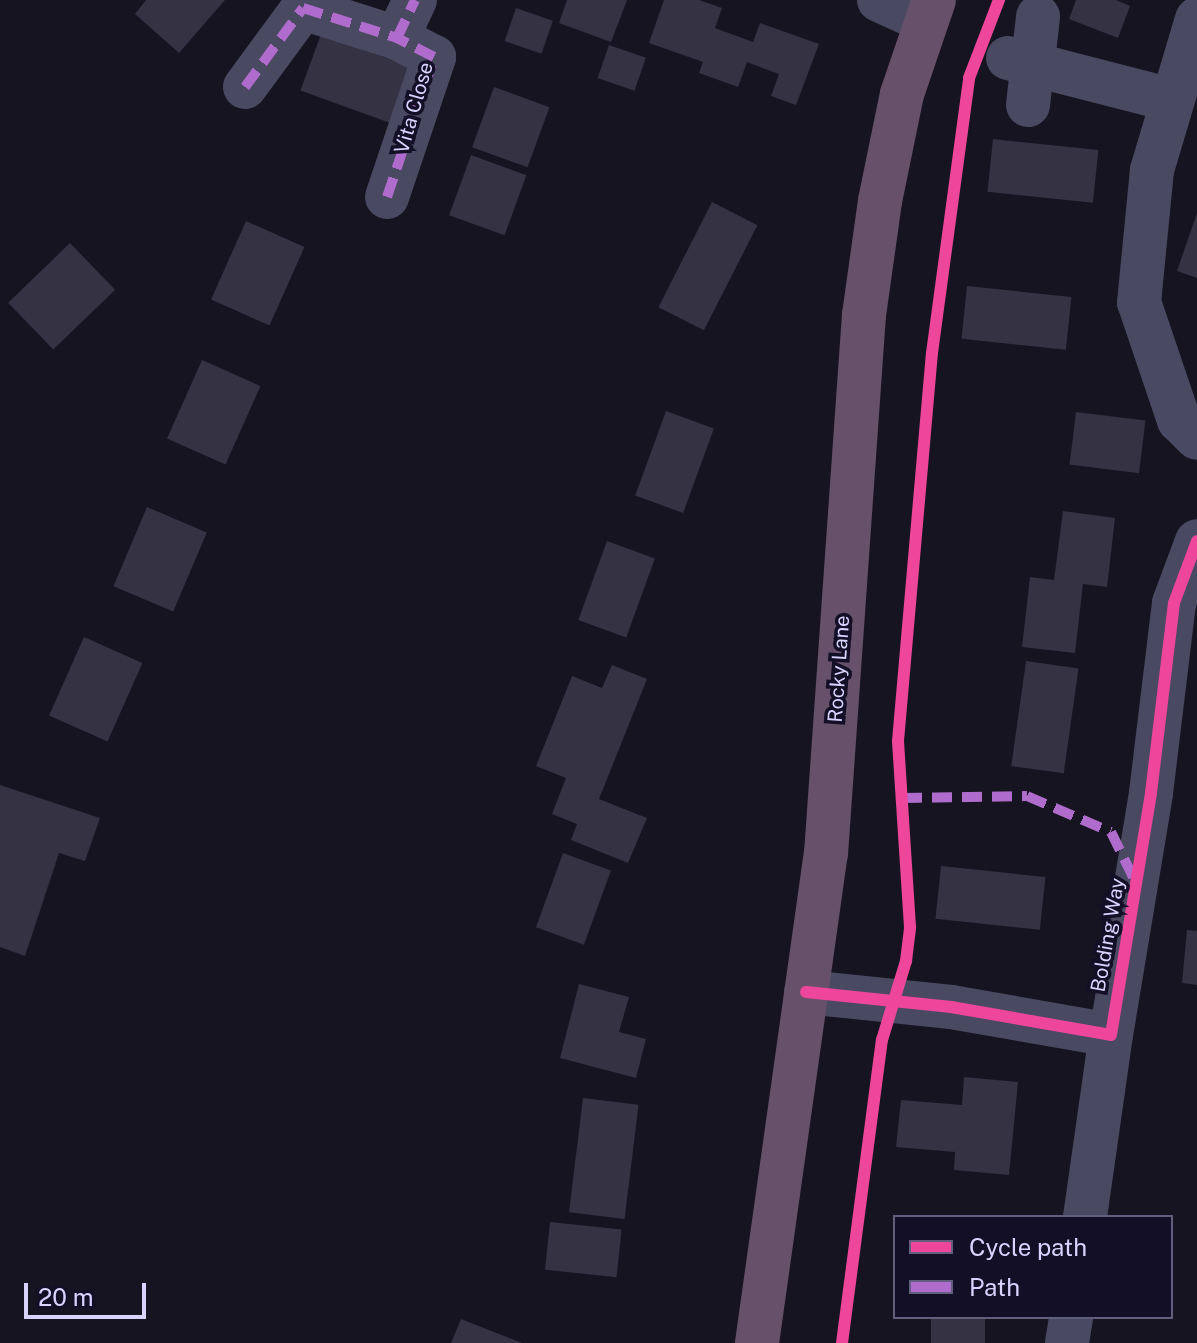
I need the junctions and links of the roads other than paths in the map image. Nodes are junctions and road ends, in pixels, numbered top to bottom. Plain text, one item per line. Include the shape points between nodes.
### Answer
1 (879, 0) edge
2 (929, 10) edge
3 (1038, 17) dead end
4 (406, 19) edge
5 (1197, 19) edge
6 (245, 87) dead end
7 (1172, 100) junction
8 (387, 197) dead end
9 (1197, 438) edge
10 (1197, 541) edge
11 (806, 992) junction
12 (1111, 1035) junction
13 (1085, 1215) edge
14 (1071, 1319) edge
15 (757, 1343) edge
16 (1067, 1343) edge

1 - 2 street
2 - 11 highway, Rocky Lane via 902,94 864,315 826,854
3 - 7 street via 1023,76
4 - 6 street, Vita Close via 303,8
4 - 8 street, Vita Close via 434,57
5 - 7 street
7 - 9 street via 1152,170 1139,302 1179,420
10 - 12 street, Bolding Way via 1174,603 1151,793
11 - 12 street via 951,1007
11 - 15 highway, Rocky Lane
12 - 13 street, Bolding Way
14 - 16 street

